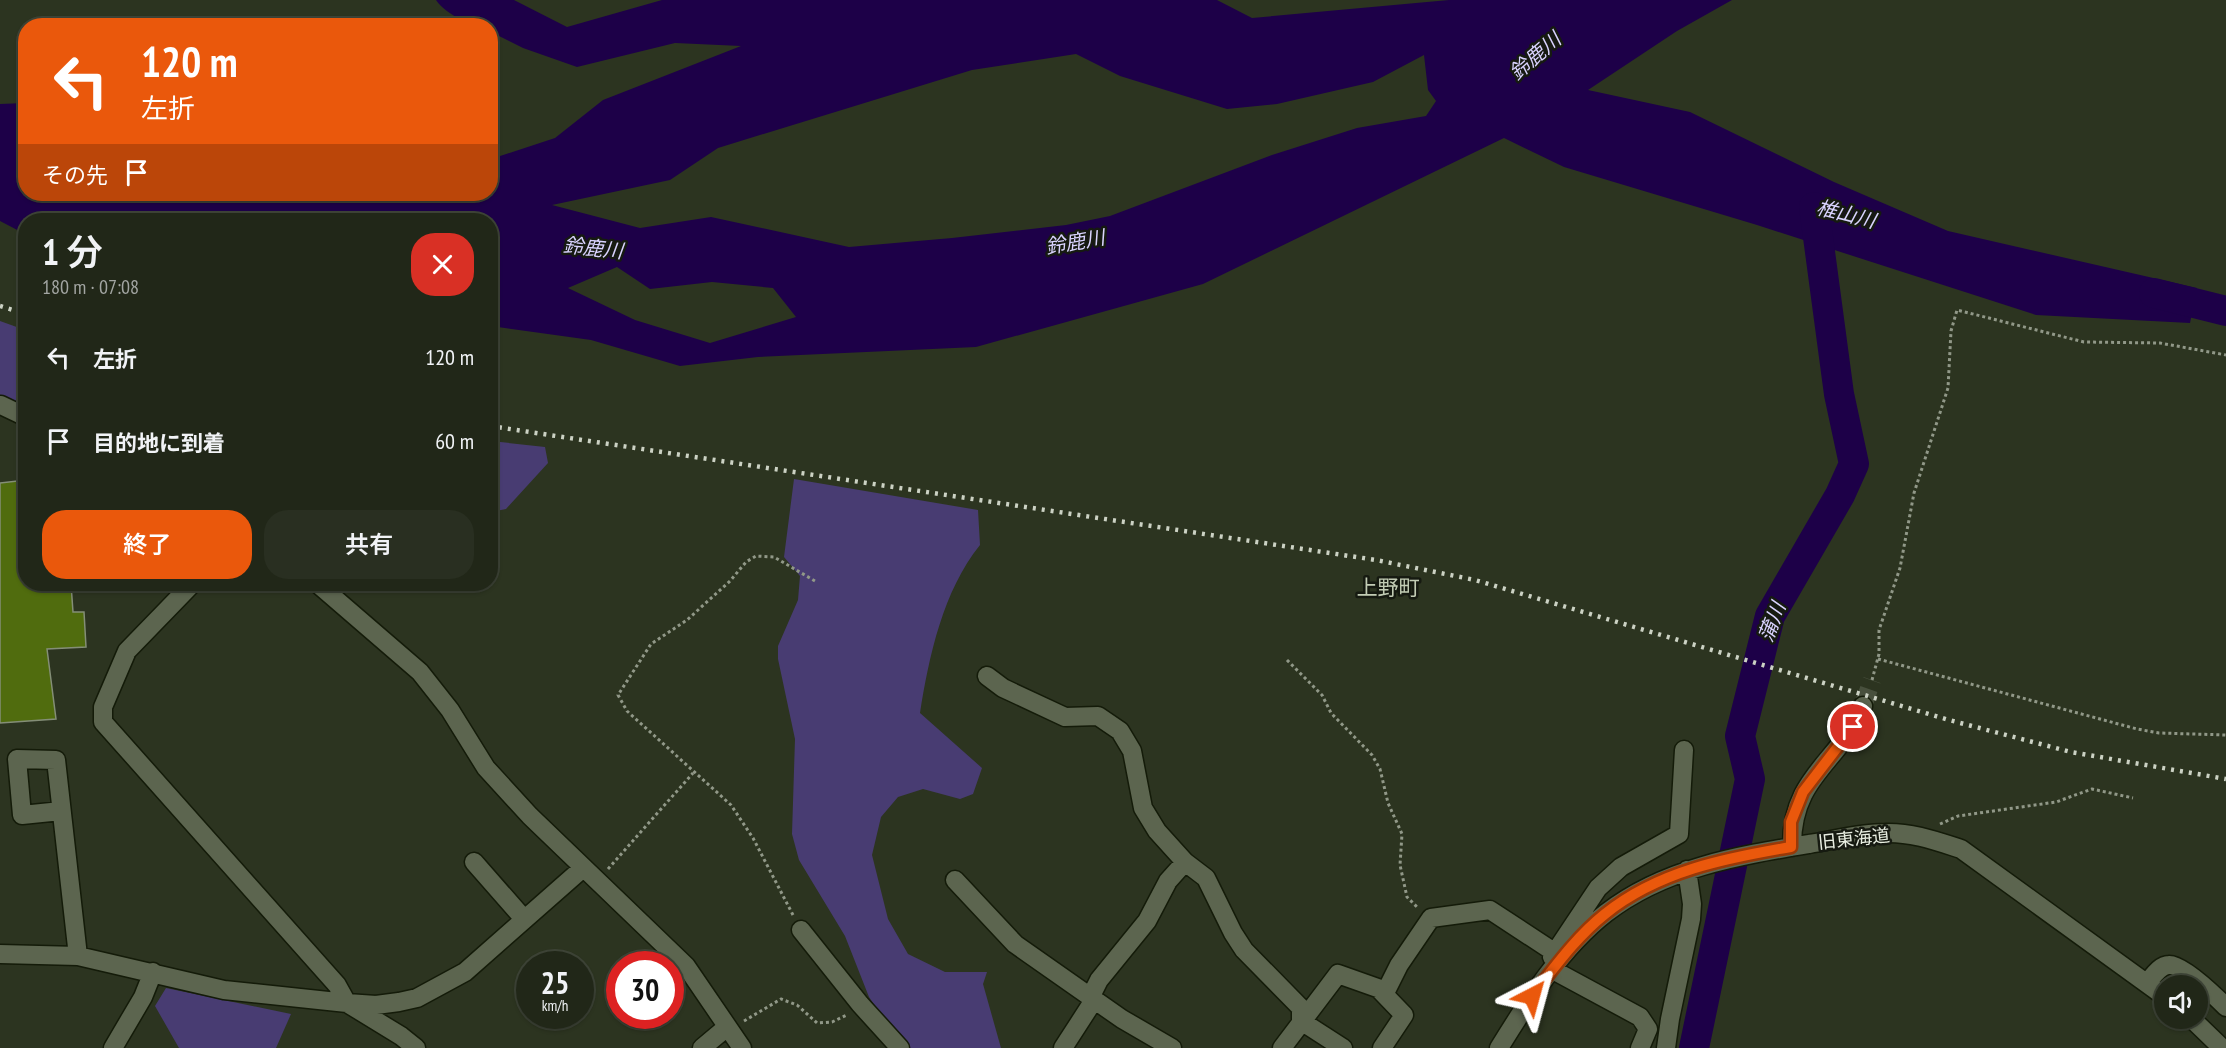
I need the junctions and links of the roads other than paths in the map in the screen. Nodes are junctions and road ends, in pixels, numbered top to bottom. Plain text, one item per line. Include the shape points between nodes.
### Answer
1 (1, 405) edge
2 (18, 413) edge
3 (185, 591) edge
4 (326, 591) edge
5 (987, 676) dead end
6 (1863, 706) tunnel mouth
7 (1684, 750) dead end
8 (61, 811) dead end
9 (1791, 847) junction
10 (474, 862) dead end
11 (1185, 862) junction
12 (583, 868) junction
13 (1691, 868) junction
14 (955, 880) dead end
15 (524, 919) junction
16 (801, 930) road end
17 (1554, 952) junction
18 (0, 954) edge
19 (78, 956) junction
20 (1553, 970) junction
21 (153, 972) junction
22 (2148, 982) junction
23 (2154, 987) edge
24 (1378, 988) junction
25 (1532, 996) junction
26 (1094, 1000) junction
27 (347, 1003) junction
28 (2226, 1007) edge
29 (1301, 1021) junction
30 (729, 1029) junction
31 (2202, 1029) edge
32 (113, 1048) edge
33 (416, 1048) edge
34 (702, 1048) edge
35 (742, 1048) edge
36 (900, 1048) edge
37 (1063, 1048) edge
38 (1173, 1048) edge
39 (1282, 1048) edge
40 (1343, 1048) edge
41 (1382, 1048) edge
42 (1499, 1048) edge
43 (1640, 1048) edge
44 (1666, 1048) edge
45 (2222, 1048) edge

1 - 2 street
3 - 27 street via 127,651 104,707 103,722 337,986
4 - 12 street via 420,672 450,710 486,768
5 - 11 street via 1065,717 1098,716 1114,724 1132,751 1143,808 1156,831
6 - 9 street via 1853,727 1803,792 1791,822
7 - 17 street via 1678,834 1621,867 1598,888
8 - 19 street
9 - 13 street, 旧東海道
9 - 22 street, 旧東海道 via 1887,833 1925,838 1961,849
10 - 15 street
11 - 26 street via 1168,881 1147,921 1099,980
11 - 29 street via 1213,886 1233,933 1251,958 1301,1008
12 - 15 street
12 - 30 street via 686,966
13 - 20 street, 旧東海道 via 1642,889 1605,914
13 - 44 street via 1691,919
14 - 26 street via 1016,944
15 - 27 street via 465,972 442,987 399,1002
16 - 36 street
17 - 24 street via 1490,910 1431,918 1386,991
17 - 25 street
18 - 19 street
19 - 21 street
20 - 25 street, 旧東海道
20 - 43 street via 1641,1017 1648,1029
21 - 27 street via 225,990
21 - 32 street
22 - 23 street, 旧東海道
22 - 28 street via 2159,969 2169,965 2180,968
24 - 29 street via 1338,974
24 - 41 street via 1404,1015
25 - 42 street, 旧東海道
26 - 37 street
26 - 38 street
27 - 33 street
29 - 39 street
29 - 40 street
30 - 34 street
30 - 35 street
31 - 45 street

